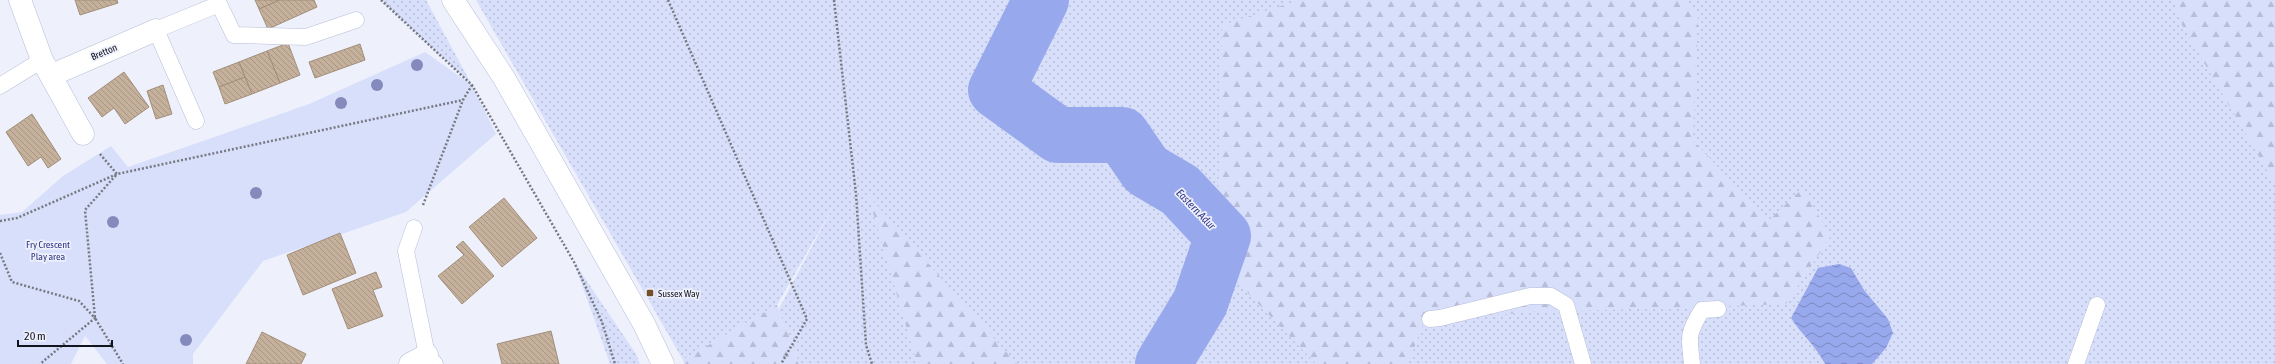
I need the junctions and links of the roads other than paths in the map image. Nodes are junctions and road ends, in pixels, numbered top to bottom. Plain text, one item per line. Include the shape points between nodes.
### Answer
1 (20, 0) edge
2 (453, 0) edge
3 (356, 20) dead end
4 (156, 30) junction
5 (47, 67) junction
6 (0, 86) edge
7 (196, 121) dead end
8 (83, 134) road end
9 (414, 228) road end
10 (2097, 305) dead end
11 (1718, 310) dead end
12 (1430, 319) dead end
13 (424, 361) edge
14 (663, 364) edge
15 (1583, 364) edge
16 (1692, 364) edge
17 (2076, 364) edge

1 - 5 main road
2 - 14 main road via 504,78 644,324
3 - 4 lane via 306,37 234,35 219,4
4 - 5 main road, Bretton
4 - 7 lane
5 - 6 lane
5 - 8 main road
9 - 13 lane via 406,251
10 - 17 lane
11 - 16 lane via 1702,310 1696,320 1689,336
12 - 15 lane via 1530,296 1551,296 1566,305

